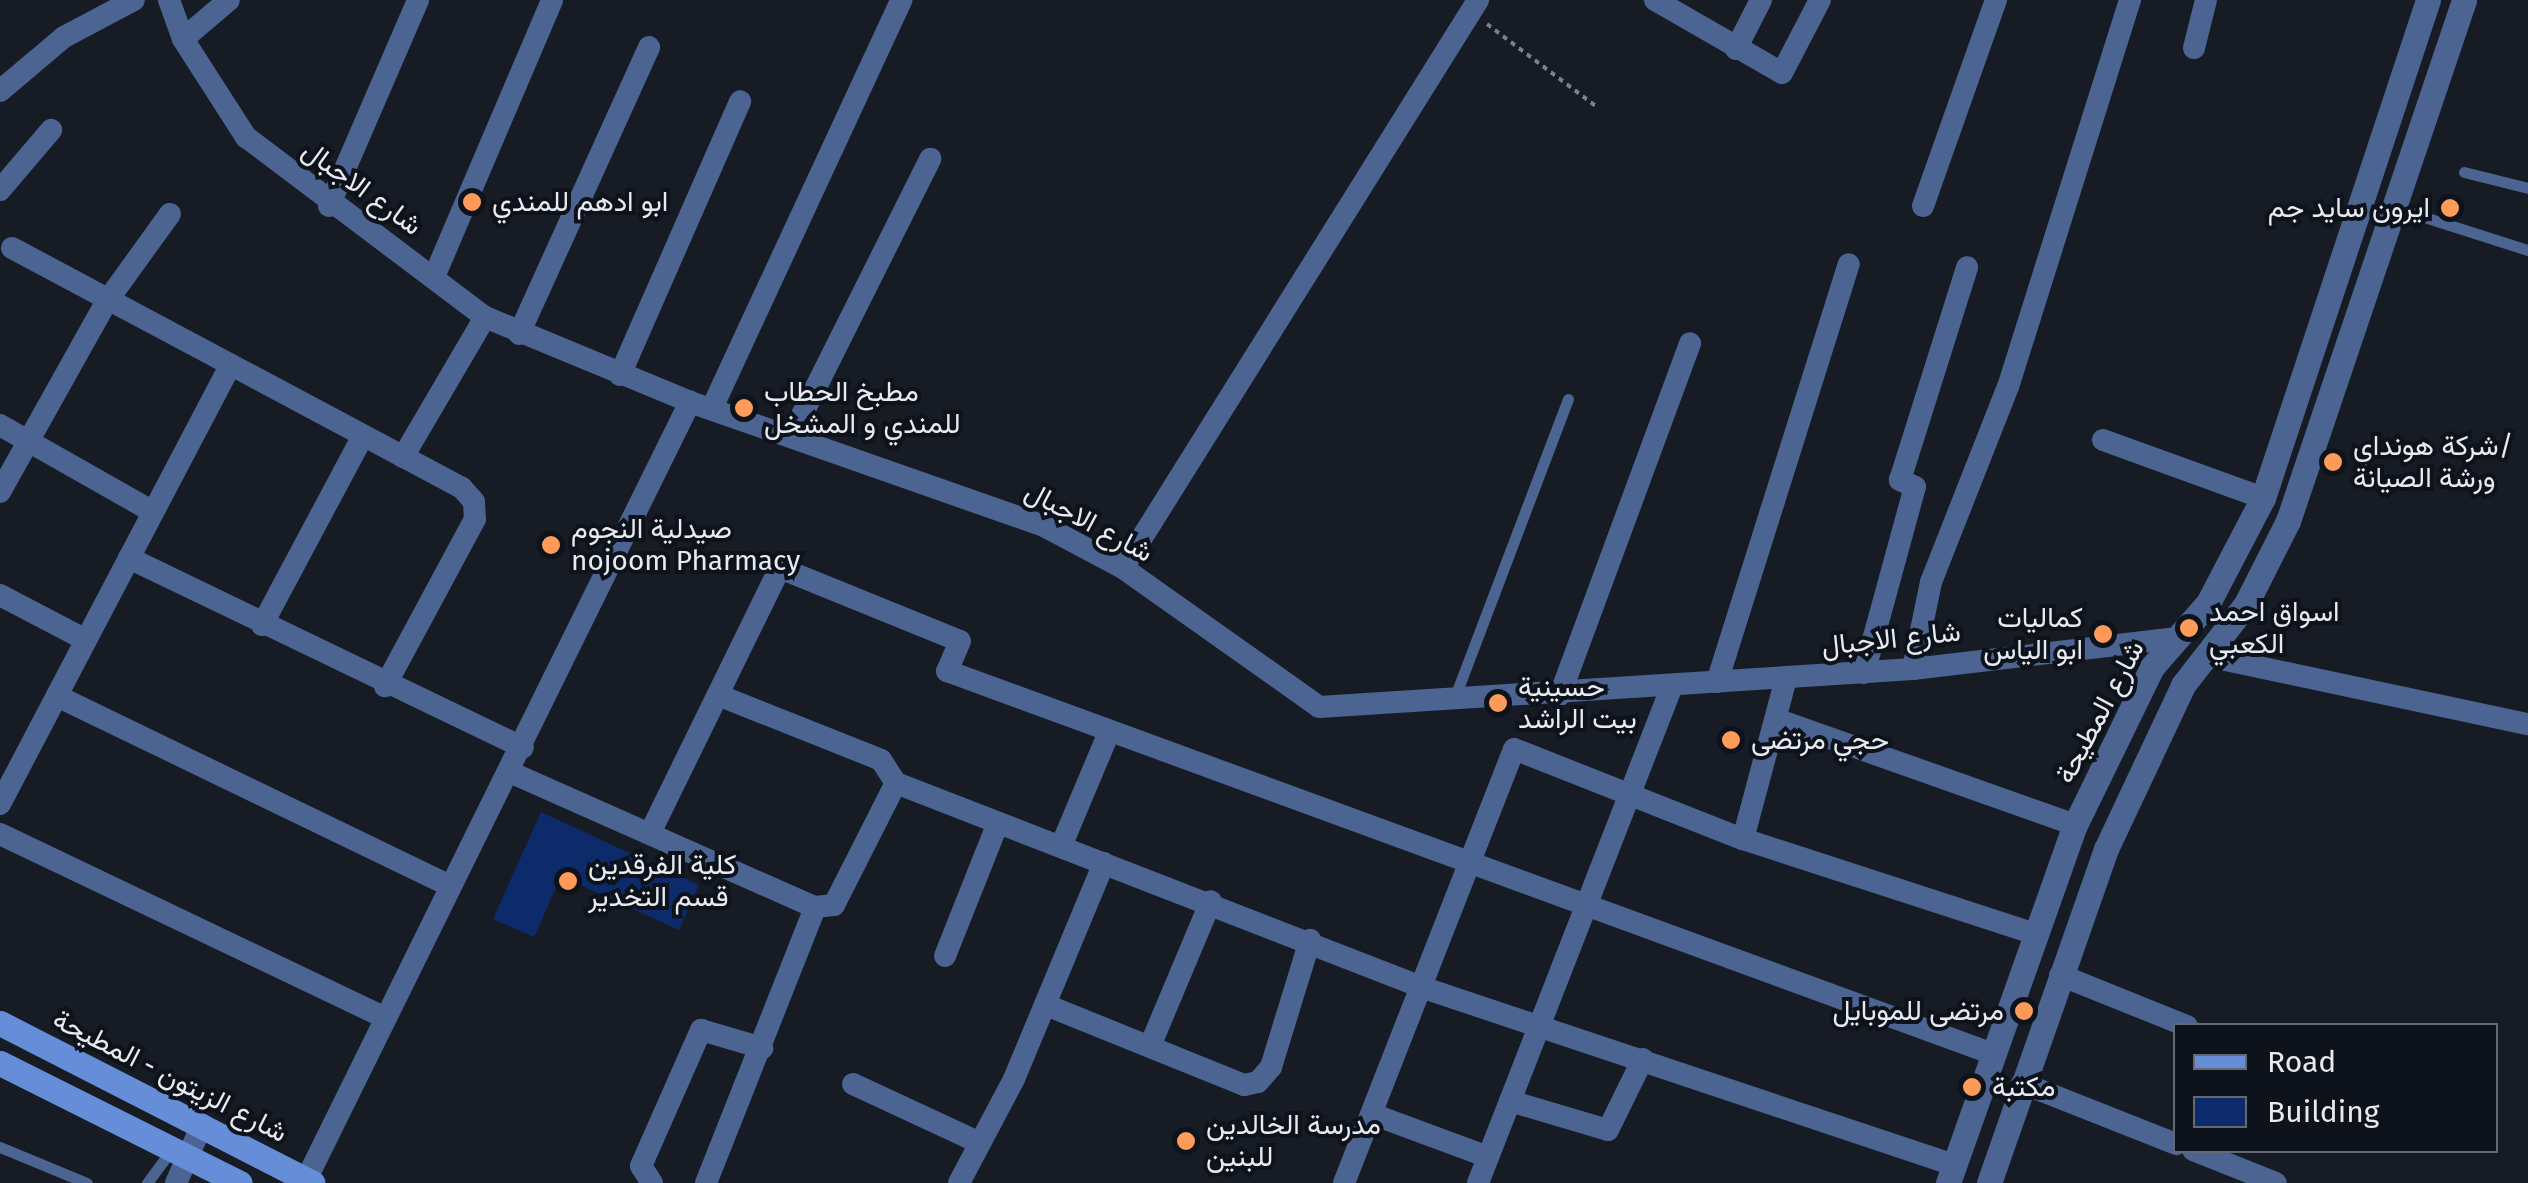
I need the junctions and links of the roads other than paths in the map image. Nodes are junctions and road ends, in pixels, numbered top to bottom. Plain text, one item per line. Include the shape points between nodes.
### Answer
1 (134, 0) edge
2 (169, 0) edge
3 (229, 0) edge
4 (418, 0) edge
5 (552, 0) edge
6 (900, 0) edge
7 (1655, 0) edge
8 (1761, 0) edge
9 (1820, 0) edge
10 (1996, 0) edge
11 (2130, 0) edge
12 (2206, 0) edge
13 (2428, 0) edge
14 (2464, 0) edge
15 (1474, 6) edge
16 (183, 39) junction
17 (649, 47) dead end
18 (2194, 48) dead end
19 (1736, 49) junction
20 (0, 91) edge
21 (740, 101) dead end
22 (51, 130) dead end
23 (930, 159) dead end
24 (2464, 172) dead end
25 (2528, 188) edge
26 (0, 190) edge
27 (330, 206) junction
28 (1923, 206) dead end
29 (2396, 208) junction
30 (170, 214) dead end
31 (12, 248) dead end
32 (2528, 250) edge
33 (1850, 264) dead end
34 (1967, 268) dead end
35 (434, 276) junction
36 (105, 304) junction
37 (485, 317) junction
38 (519, 334) junction
39 (1690, 343) dead end
40 (230, 365) junction
41 (2306, 369) junction
42 (620, 375) junction
43 (2338, 380) junction
44 (1568, 399) dead end
45 (701, 406) junction
46 (0, 424) edge
47 (792, 435) junction
48 (363, 436) junction
49 (28, 440) junction
50 (2103, 440) dead end
51 (403, 457) junction
52 (0, 492) edge
53 (2263, 498) junction
54 (153, 512) junction
55 (129, 558) junction
56 (1123, 568) junction
57 (0, 595) edge
58 (262, 625) junction
59 (2175, 638) junction
60 (86, 640) junction
61 (2206, 656) junction
62 (1913, 669) junction
63 (1864, 672) junction
64 (1786, 679) junction
65 (1717, 682) junction
66 (386, 686) junction
67 (1672, 686) junction
68 (1560, 694) junction
69 (718, 695) junction
70 (57, 696) junction
71 (1453, 703) junction
72 (1776, 719) junction
73 (2528, 724) edge
74 (1110, 732) junction
75 (523, 748) junction
76 (512, 773) junction
77 (896, 783) junction
78 (1629, 790) junction
79 (0, 804) edge
80 (998, 823) junction
81 (2076, 825) junction
82 (651, 831) junction
83 (0, 834) edge
84 (1742, 839) junction
85 (1062, 844) junction
86 (1104, 862) junction
87 (1466, 864) junction
88 (450, 886) junction
89 (1211, 901) junction
90 (815, 907) junction
91 (1586, 908) junction
92 (2035, 934) junction
93 (1310, 940) junction
94 (945, 956) dead end
95 (2060, 975) junction
96 (1421, 987) junction
97 (2015, 991) junction
98 (2049, 1004) junction
99 (1046, 1005) junction
100 (385, 1018) junction
101 (2180, 1023) edge
102 (0, 1024) edge
103 (1540, 1024) junction
104 (1150, 1046) junction
105 (762, 1048) junction
106 (1993, 1054) junction
107 (1643, 1060) junction
108 (0, 1062) edge
109 (852, 1084) dead end
110 (2022, 1084) junction
111 (1510, 1101) junction
112 (1372, 1114) junction
113 (202, 1125) junction
114 (2173, 1143) edge
115 (980, 1144) junction
116 (0, 1147) edge
117 (179, 1153) junction
118 (2201, 1153) edge
119 (1488, 1158) junction
120 (1951, 1174) edge
121 (309, 1182) edge
122 (88, 1183) edge
123 (147, 1183) edge
124 (176, 1183) edge
125 (240, 1183) edge
126 (652, 1183) edge
127 (706, 1183) edge
128 (959, 1183) edge
129 (1344, 1183) edge
130 (1478, 1183) edge
131 (1988, 1183) edge
132 (2276, 1183) edge

1 - 20 street via 64,37
2 - 16 street, شارع الاجبال
3 - 16 street
4 - 27 street
5 - 35 street
6 - 45 street
7 - 19 street
8 - 19 street
9 - 19 street via 1782,73
10 - 28 street
11 - 62 street via 2008,387 1931,582
12 - 18 street
13 - 41 street, شارع المطيحة
14 - 29 street
15 - 56 street
16 - 27 street, شارع الاجبال via 246,138
17 - 38 street
21 - 42 street
22 - 26 street
23 - 47 street
24 - 25 lane
27 - 35 street, شارع الاجبال
29 - 32 lane
29 - 43 street
30 - 36 street
31 - 36 street
33 - 65 street
34 - 63 street via 1900,480 1914,487
35 - 37 street, شارع الاجبال
36 - 40 street
36 - 49 street
37 - 38 street, شارع الاجبال
37 - 51 street
38 - 42 street, شارع الاجبال
39 - 68 street
40 - 48 street
40 - 54 street
41 - 43 street
41 - 53 street, شارع المطيحة
42 - 45 street, شارع الاجبال
43 - 61 street via 2275,549
44 - 71 lane
45 - 47 street, شارع الاجبال
45 - 75 street
46 - 49 street
47 - 56 street, شارع الاجبال via 1044,526
48 - 51 street
48 - 58 street
49 - 52 street
49 - 54 street
50 - 53 street
51 - 66 street via 462,488 474,502 475,519
53 - 59 street, شارع المطيحة via 2208,603
54 - 55 street
55 - 58 street
55 - 60 street
56 - 71 street, شارع الاجبال via 1319,707
57 - 60 street
58 - 66 street
59 - 62 street, شارع الاجبال
59 - 81 street, شارع المطيحة via 2152,667
60 - 70 street
61 - 73 street
61 - 95 street via 2182,685 2106,848
62 - 63 street, شارع الاجبال
63 - 64 street, شارع الاجبال
64 - 65 street, شارع الاجبال
64 - 72 street
65 - 67 street, شارع الاجبال
66 - 75 street
67 - 68 street, شارع الاجبال
67 - 78 street
68 - 71 street, شارع الاجبال
69 - 74 street via 780,568 960,641 947,671
69 - 77 street via 881,760
69 - 82 street
70 - 79 street
70 - 88 street
72 - 81 street
72 - 84 street
74 - 85 street
74 - 87 street
75 - 76 street
76 - 82 street
76 - 88 street
77 - 80 street
77 - 90 street via 834,905
78 - 84 street
78 - 87 street via 1514,749
78 - 91 street
80 - 85 street
80 - 94 street
81 - 92 street, شارع المطيحة
82 - 90 street
83 - 100 street
84 - 92 street
85 - 86 street
86 - 89 street
86 - 99 street
87 - 91 street
87 - 96 street
88 - 100 street
89 - 93 street
89 - 104 street
90 - 105 street
91 - 103 street
91 - 106 street
92 - 97 street, شارع المطيحة
93 - 96 street
93 - 104 street via 1271,1067 1258,1082 1244,1084
95 - 98 street
95 - 101 street
96 - 103 street
96 - 112 street
97 - 98 street
97 - 106 street, شارع المطيحة
98 - 110 street
99 - 104 street
99 - 115 street
100 - 121 street
102 - 113 main road, شارع الزيتون - المطيحة
103 - 107 street
103 - 111 street
105 - 126 street via 702,1030 641,1166
105 - 127 street
106 - 120 street, شارع المطيحة
107 - 111 street via 1608,1130
107 - 120 street
108 - 117 main road
109 - 115 street
110 - 114 street
110 - 131 street
111 - 119 street
112 - 119 street
112 - 129 street
113 - 117 street
113 - 121 main road, شارع الزيتون - المطيحة
115 - 128 street
116 - 122 lane
117 - 123 lane
117 - 124 street
117 - 125 main road
118 - 132 street
119 - 130 street

